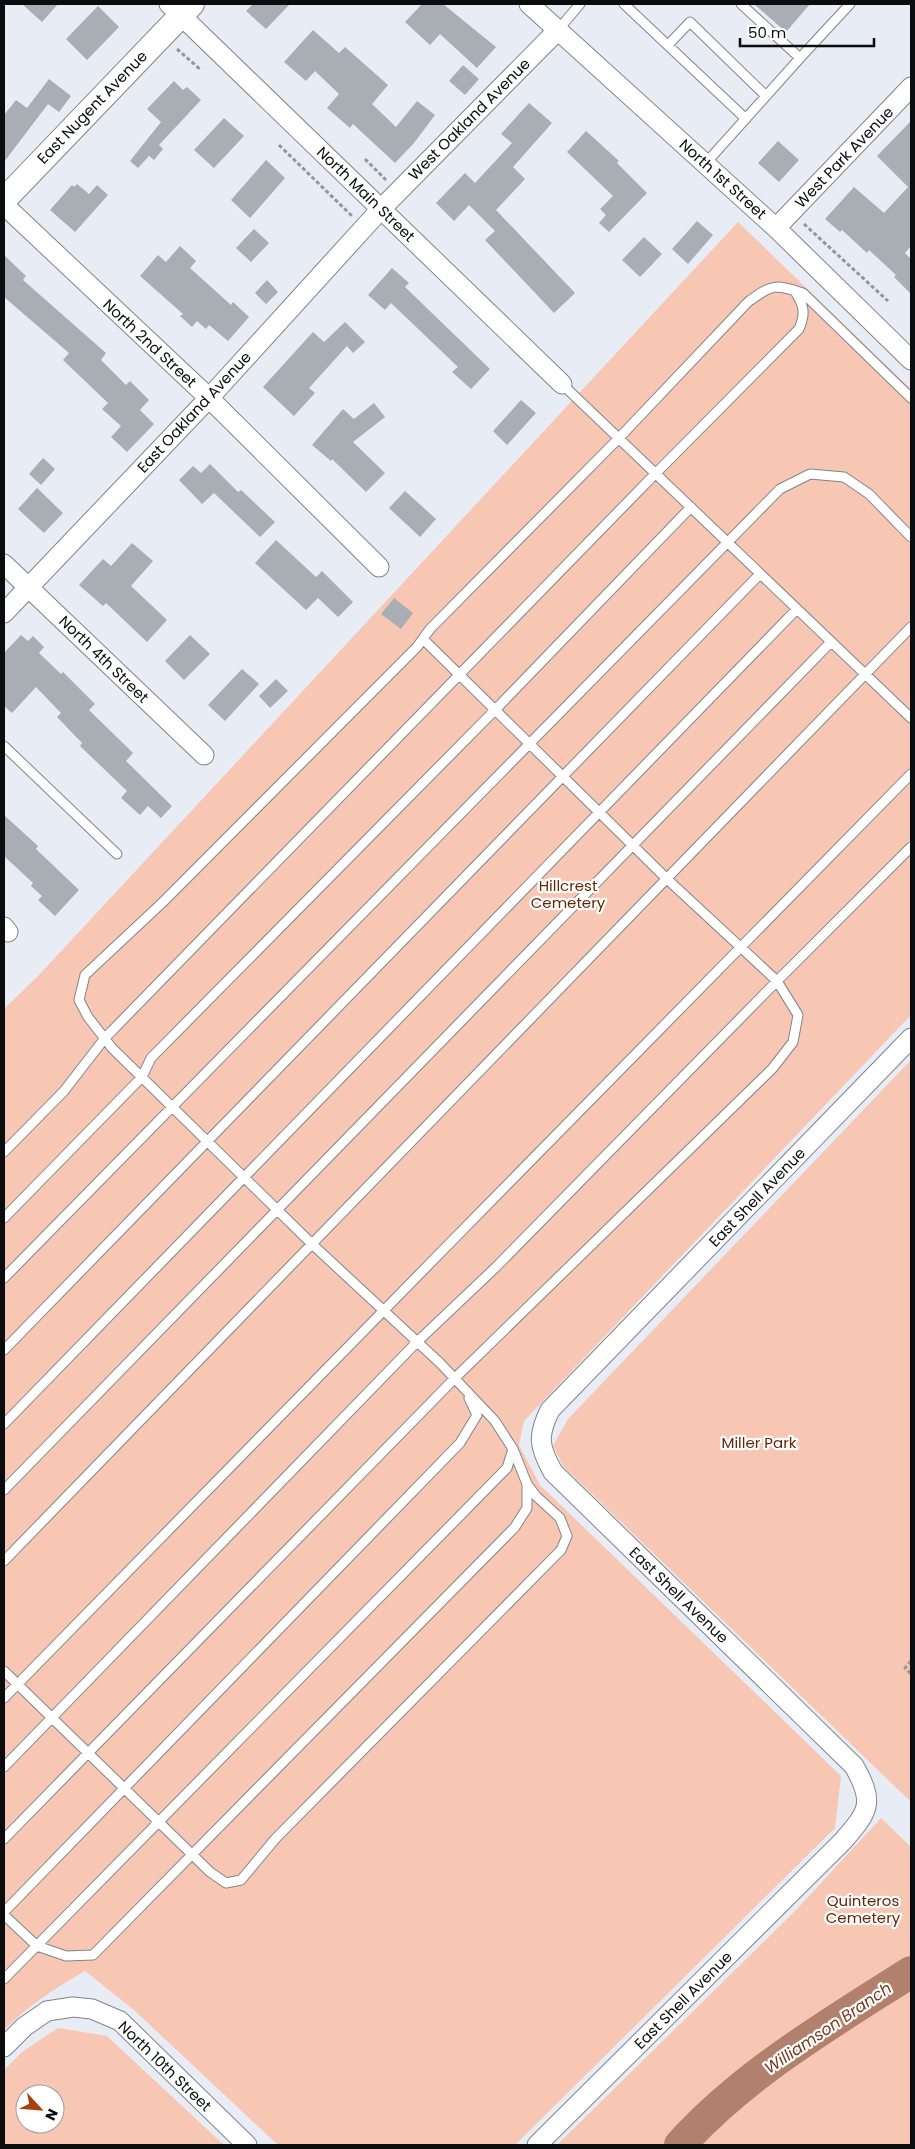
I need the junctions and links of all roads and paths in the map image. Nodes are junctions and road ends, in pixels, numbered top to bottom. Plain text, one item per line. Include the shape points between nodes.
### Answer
1 (529, 4) edge
2 (580, 4) edge
3 (624, 4) edge
4 (742, 4) edge
5 (850, 4) edge
6 (181, 7) edge
7 (558, 30) junction
8 (171, 43) dead end
9 (668, 45) junction
10 (800, 58) junction
11 (201, 70) dead end
12 (911, 87) edge
13 (766, 96) junction
14 (746, 119) junction
15 (279, 145) dead end
16 (364, 159) dead end
17 (706, 164) junction
18 (388, 182) dead end
19 (4, 200) edge
20 (4, 205) edge
21 (381, 209) junction
22 (356, 220) dead end
23 (801, 222) dead end
24 (776, 228) junction
25 (794, 290) junction
26 (888, 301) dead end
27 (911, 360) edge
28 (562, 384) joint
29 (209, 398) junction
30 (911, 398) edge
31 (619, 438) junction
32 (656, 473) junction
33 (691, 507) junction
34 (911, 536) edge
35 (727, 542) junction
36 (4, 564) edge
37 (379, 567) dead end
38 (760, 574) junction
39 (28, 587) junction
40 (797, 609) junction
41 (4, 612) edge
42 (911, 627) edge
43 (423, 639) junction
44 (831, 642) junction
45 (866, 675) junction
46 (460, 676) junction
47 (495, 710) junction
48 (911, 718) edge
49 (530, 744) junction
50 (4, 746) edge
51 (204, 755) dead end
52 (911, 774) edge
53 (563, 776) junction
54 (600, 812) junction
55 (633, 845) junction
56 (911, 847) edge
57 (118, 854) dead end
58 (667, 879) junction
59 (740, 946) junction
60 (776, 981) junction
61 (104, 1038) junction
62 (909, 1044) edge
63 (142, 1077) junction
64 (172, 1106) junction
65 (208, 1141) junction
66 (4, 1152) edge
67 (244, 1177) junction
68 (277, 1209) junction
69 (4, 1218) edge
70 (312, 1244) junction
71 (4, 1278) edge
72 (385, 1312) junction
73 (418, 1342) junction
74 (4, 1350) edge
75 (455, 1378) junction
76 (466, 1390) junction
77 (4, 1424) edge
78 (513, 1449) junction
79 (527, 1484) junction
80 (4, 1490) edge
81 (4, 1561) edge
82 (911, 1661) edge
83 (4, 1670) edge
84 (911, 1674) edge
85 (18, 1684) junction
86 (4, 1698) edge
87 (52, 1717) junction
88 (89, 1753) junction
89 (4, 1767) edge
90 (124, 1788) junction
91 (159, 1822) junction
92 (4, 1839) edge
93 (192, 1854) junction
94 (4, 1913) edge
95 (37, 1946) junction
96 (4, 1979) edge
97 (4, 2047) edge
98 (247, 2145) edge
99 (537, 2145) edge

1 - 7 street, North 1st Street
2 - 7 lane
3 - 9 lane
4 - 10 lane
5 - 10 lane
6 - 19 street, East Nugent Avenue
6 - 21 street, North Main Street
7 - 17 street, North 1st Street
7 - 21 street, West Oakland Avenue
8 - 11 path
9 - 13 lane via 690,22
9 - 14 lane
10 - 13 lane
12 - 24 street, West Park Avenue
13 - 14 lane
14 - 17 lane
15 - 22 path
16 - 18 path
17 - 24 street, North 1st Street
20 - 29 street, North 2nd Street
21 - 28 street, North Main Street
21 - 29 street, East Oakland Avenue
23 - 26 path
24 - 27 street, North 1st Street
25 - 30 lane via 803,293
25 - 31 lane via 782,286 765,289 748,302
25 - 32 lane via 801,301 804,318 799,329
28 - 31 lane
29 - 37 street, North 2nd Street
29 - 39 street, East Oakland Avenue
31 - 32 lane
31 - 43 lane
32 - 33 lane
32 - 46 lane
33 - 35 lane
33 - 47 lane
34 - 35 lane via 869,494 844,477 810,474 780,489
35 - 38 lane
35 - 49 lane
36 - 39 street, North 4th Street
38 - 40 lane
38 - 53 lane
39 - 41 street, East Oakland Avenue
39 - 51 street, North 4th Street
40 - 44 lane
40 - 54 lane
42 - 45 lane
43 - 46 lane
43 - 61 lane via 163,902 85,975 79,1000
44 - 45 lane
44 - 55 lane
45 - 48 lane
45 - 58 lane
46 - 47 lane
46 - 61 lane
47 - 49 lane
47 - 63 lane via 151,1058
49 - 53 lane
49 - 64 lane
50 - 57 lane
52 - 59 lane
53 - 54 lane
53 - 65 lane
54 - 55 lane
54 - 67 lane
55 - 58 lane
55 - 68 lane
56 - 60 lane
58 - 59 lane
58 - 70 lane
59 - 60 lane
59 - 72 lane
60 - 73 lane via 496,1267
60 - 75 lane via 798,1015 793,1042 772,1069
61 - 63 lane
61 - 66 lane via 64,1091
62 - 99 street, East Shell Avenue via 550,1410 542,1428 543,1452 553,1472 854,1766 863,1783 867,1803 862,1820 843,1841
63 - 64 lane
63 - 69 lane
64 - 65 lane
64 - 71 lane
65 - 67 lane
65 - 74 lane
67 - 68 lane
67 - 77 lane
68 - 70 lane
68 - 80 lane
70 - 72 lane
70 - 81 lane
72 - 73 lane
72 - 85 lane
73 - 75 lane
73 - 87 lane
75 - 76 lane
75 - 88 lane
76 - 78 lane via 495,1421
76 - 90 lane via 477,1415 460,1443
78 - 79 lane
78 - 91 lane via 507,1468
79 - 93 lane via 527,1508 515,1527
79 - 93 lane via 560,1518 566,1536 562,1550 276,1838 241,1880 226,1883
82 - 84 path via 905,1668
83 - 85 lane
85 - 86 lane
85 - 87 lane
87 - 88 lane
87 - 89 lane
88 - 90 lane
88 - 92 lane
90 - 91 lane
90 - 94 lane
91 - 93 lane
91 - 95 lane
93 - 95 lane via 93,1956 66,1956
94 - 95 lane
95 - 96 lane
97 - 98 street, North 10th Street via 47,2011 73,2007 92,2009 120,2021

